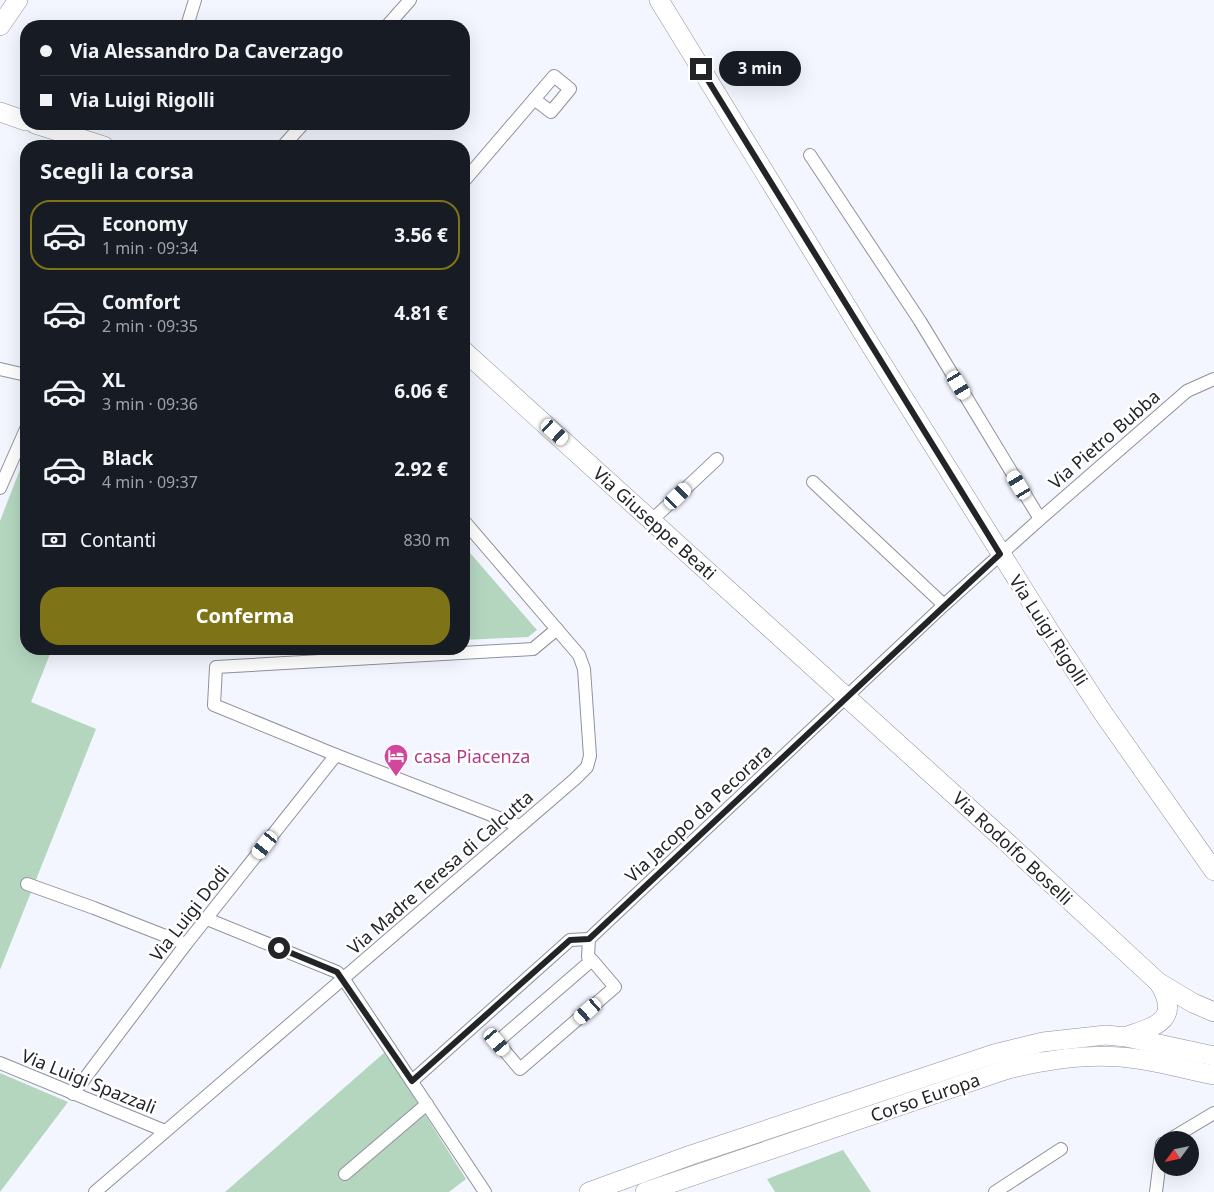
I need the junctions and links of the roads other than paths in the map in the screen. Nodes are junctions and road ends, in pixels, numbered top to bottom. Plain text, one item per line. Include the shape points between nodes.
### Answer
1 (18, 0) edge
2 (196, 0) edge
3 (410, 0) edge
4 (659, 0) edge
5 (189, 20) edge
6 (392, 20) edge
7 (0, 26) edge
8 (534, 99) dead end
9 (0, 112) edge
10 (20, 119) edge
11 (54, 130) edge
12 (298, 130) edge
13 (85, 140) edge
14 (288, 140) edge
15 (810, 155) dead end
16 (470, 174) edge
17 (470, 355) edge
18 (0, 370) edge
19 (20, 373) edge
20 (1214, 379) edge
21 (20, 443) edge
22 (717, 459) dead end
23 (813, 482) dead end
24 (0, 488) edge
25 (1040, 518) junction
26 (652, 520) junction
27 (470, 528) edge
28 (1000, 554) junction
29 (944, 606) junction
30 (557, 629) junction
31 (470, 653) edge
32 (427, 655) edge
33 (847, 697) junction
34 (336, 755) junction
35 (520, 826) junction
36 (1214, 871) edge
37 (26, 884) dead end
38 (207, 919) junction
39 (589, 939) junction
40 (186, 944) junction
41 (592, 960) junction
42 (343, 978) junction
43 (1158, 982) junction
44 (1180, 996) junction
45 (1214, 1002) edge
46 (1214, 1012) edge
47 (1126, 1036) junction
48 (1214, 1056) edge
49 (0, 1063) edge
50 (1214, 1075) edge
51 (412, 1081) junction
52 (73, 1094) junction
53 (427, 1104) junction
54 (1214, 1113) edge
55 (165, 1131) junction
56 (1184, 1131) edge
57 (1061, 1149) dead end
58 (345, 1174) dead end
59 (1158, 1176) edge
60 (95, 1192) edge
61 (485, 1192) edge
62 (589, 1192) edge
63 (645, 1192) edge
64 (995, 1192) edge
65 (1156, 1192) edge

1 - 7 main road
2 - 5 street
3 - 6 street
4 - 28 main road, Via Luigi Rigolli
8 - 16 street
9 - 10 main road
11 - 13 main road
12 - 14 street
15 - 25 street via 920,321
17 - 26 main road, Via Giuseppe Beati
18 - 19 street
20 - 25 street, Via Pietro Bubba via 1187,391
21 - 24 street
22 - 26 street
23 - 29 street
25 - 28 street, Via Pietro Bubba
26 - 33 main road, Via Giuseppe Beati
27 - 30 street, Via Madre Teresa di Calcutta
28 - 29 street, Via Pietro Bubba
28 - 36 main road, Via Luigi Rigolli via 1103,713
29 - 33 street, Via Pietro Bubba
30 - 31 street via 533,649
30 - 35 street, Via Madre Teresa di Calcutta via 579,655 584,669 590,760 585,770
32 - 34 street via 216,667 214,705
33 - 39 street, Via Jacopo da Pecorara
33 - 43 main road, Via Rodolfo Boselli
34 - 35 street
34 - 38 street, Via Luigi Dodi
35 - 42 street, Via Madre Teresa di Calcutta
37 - 40 street
38 - 40 street, Via Luigi Dodi
38 - 42 street via 334,970
39 - 41 street via 588,957
39 - 51 street via 570,940
40 - 52 street, Via Luigi Dodi
41 - 41 street via 497,1042 520,1069 615,987
42 - 51 street
42 - 55 street, Via Madre Teresa di Calcutta
43 - 44 main road, Via Rodolfo Boselli
43 - 47 main road, Corso Europa via 1168,999 1162,1020 1150,1029
44 - 45 main road, Via Rodolfo Boselli
44 - 46 main road, Via Rodolfo Boselli
47 - 48 main road, Corso Europa
47 - 62 main road, Corso Europa via 1043,1042 994,1054
49 - 52 street, Via Luigi Spazzali
50 - 63 main road, Corso Europa via 1180,1066 1116,1057 1071,1058 1028,1064
51 - 53 street
52 - 55 street, Via Luigi Spazzali
53 - 58 street
53 - 61 street
54 - 56 street
55 - 60 street, Via Madre Teresa di Calcutta
57 - 64 street
59 - 65 street

